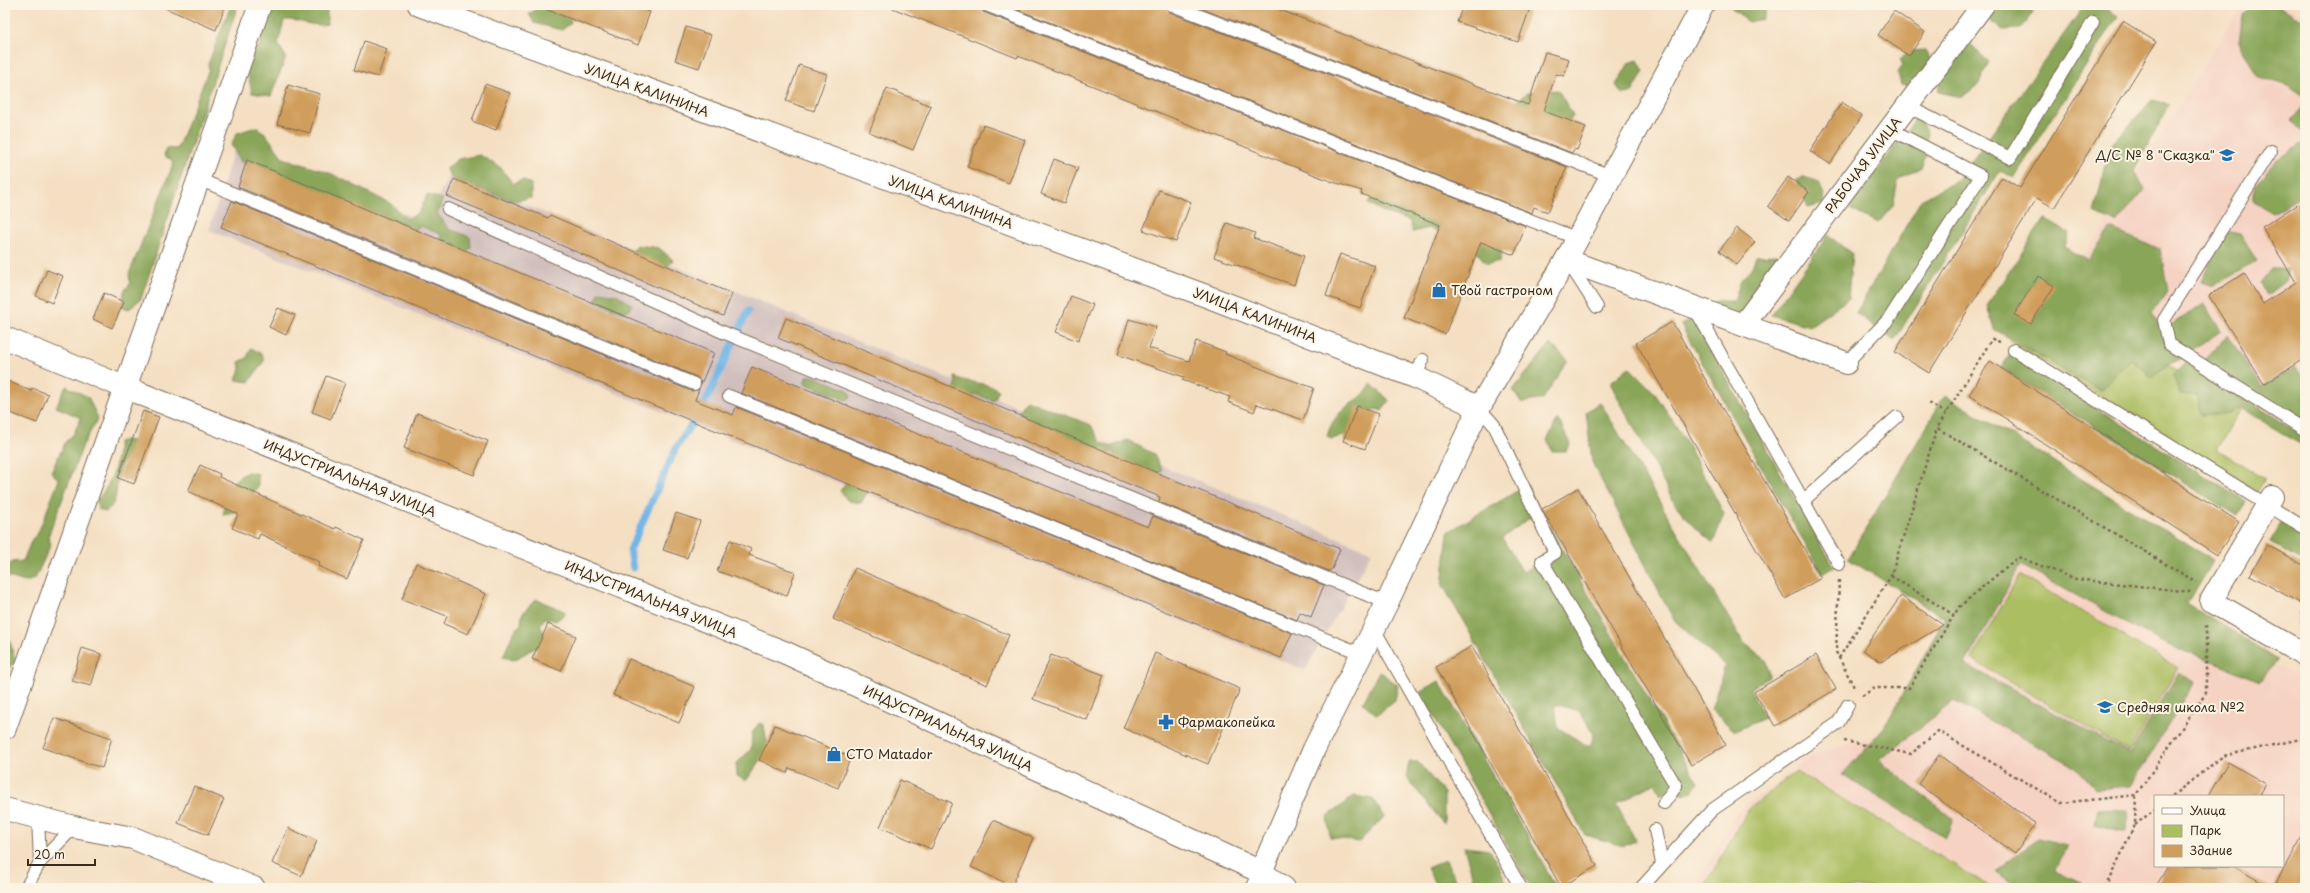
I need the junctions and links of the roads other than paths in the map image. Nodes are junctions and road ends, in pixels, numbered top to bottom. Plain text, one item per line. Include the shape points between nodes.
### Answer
1 (260, 5) edge
2 (419, 5) edge
3 (986, 5) edge
4 (1172, 5) edge
5 (1983, 5) edge
6 (1696, 7) edge
7 (2093, 22) dead end
8 (1906, 106) junction
9 (1890, 129) junction
10 (2271, 151) dead end
11 (1611, 176) junction
12 (198, 179) junction
13 (448, 209) dead end
14 (1578, 239) junction
15 (1566, 260) junction
16 (1693, 306) junction
17 (1597, 307) dead end
18 (1743, 325) junction
19 (5, 338) edge
20 (2014, 350) road end
21 (1846, 362) joint
22 (694, 384) dead end
23 (124, 387) junction
24 (729, 396) dead end
25 (1480, 408) junction
26 (1897, 417) dead end
27 (2305, 430) edge
28 (1803, 500) junction
29 (2269, 501) junction
30 (2305, 528) edge
31 (1839, 564) road end
32 (1387, 603) junction
33 (1374, 629) junction
34 (1362, 654) junction
35 (2305, 655) edge
36 (1848, 705) road end
37 (5, 728) edge
38 (1664, 803) dead end
39 (5, 809) edge
40 (38, 818) junction
41 (74, 827) junction
42 (1655, 830) dead end
43 (40, 862) junction
44 (1662, 863) junction
45 (1256, 880) edge
46 (26, 888) edge
47 (254, 888) edge
48 (1284, 888) edge
49 (1521, 888) edge
50 (1641, 888) edge

1 - 12 street
2 - 25 street, УЛИЦА КАЛИНИНА via 1209,297 1419,368
3 - 14 lane
4 - 11 lane
5 - 8 street, РАБОЧАЯ УЛИЦА
6 - 11 street
7 - 8 lane via 2010,158
8 - 9 street, РАБОЧАЯ УЛИЦА
9 - 18 street, РАБОЧАЯ УЛИЦА
9 - 21 lane via 1981,176 1889,319
10 - 27 lane via 2164,320 2168,344
11 - 14 street
12 - 22 lane
12 - 23 street
13 - 32 lane via 744,341
14 - 15 street
15 - 16 street
15 - 17 lane
15 - 25 street
16 - 18 street
16 - 28 lane
18 - 21 street
19 - 23 street, ИНДУСТРИАЛЬНАЯ УЛИЦА
20 - 29 lane
23 - 37 street
23 - 45 street, ИНДУСТРИАЛЬНАЯ УЛИЦА via 786,653
24 - 34 lane
25 - 32 street
25 - 38 lane via 1494,425 1555,553 1542,561 1676,786
26 - 28 lane
28 - 31 lane
29 - 30 lane
29 - 35 street via 2211,601
32 - 33 street
33 - 34 street
33 - 49 lane
34 - 45 street via 1314,749
36 - 44 lane via 1838,723 1712,810
39 - 40 street
40 - 41 street
40 - 43 lane
41 - 43 lane
41 - 47 street via 133,838
42 - 44 lane
43 - 46 lane
44 - 50 lane
45 - 48 street, ИНДУСТРИАЛЬНАЯ УЛИЦА

